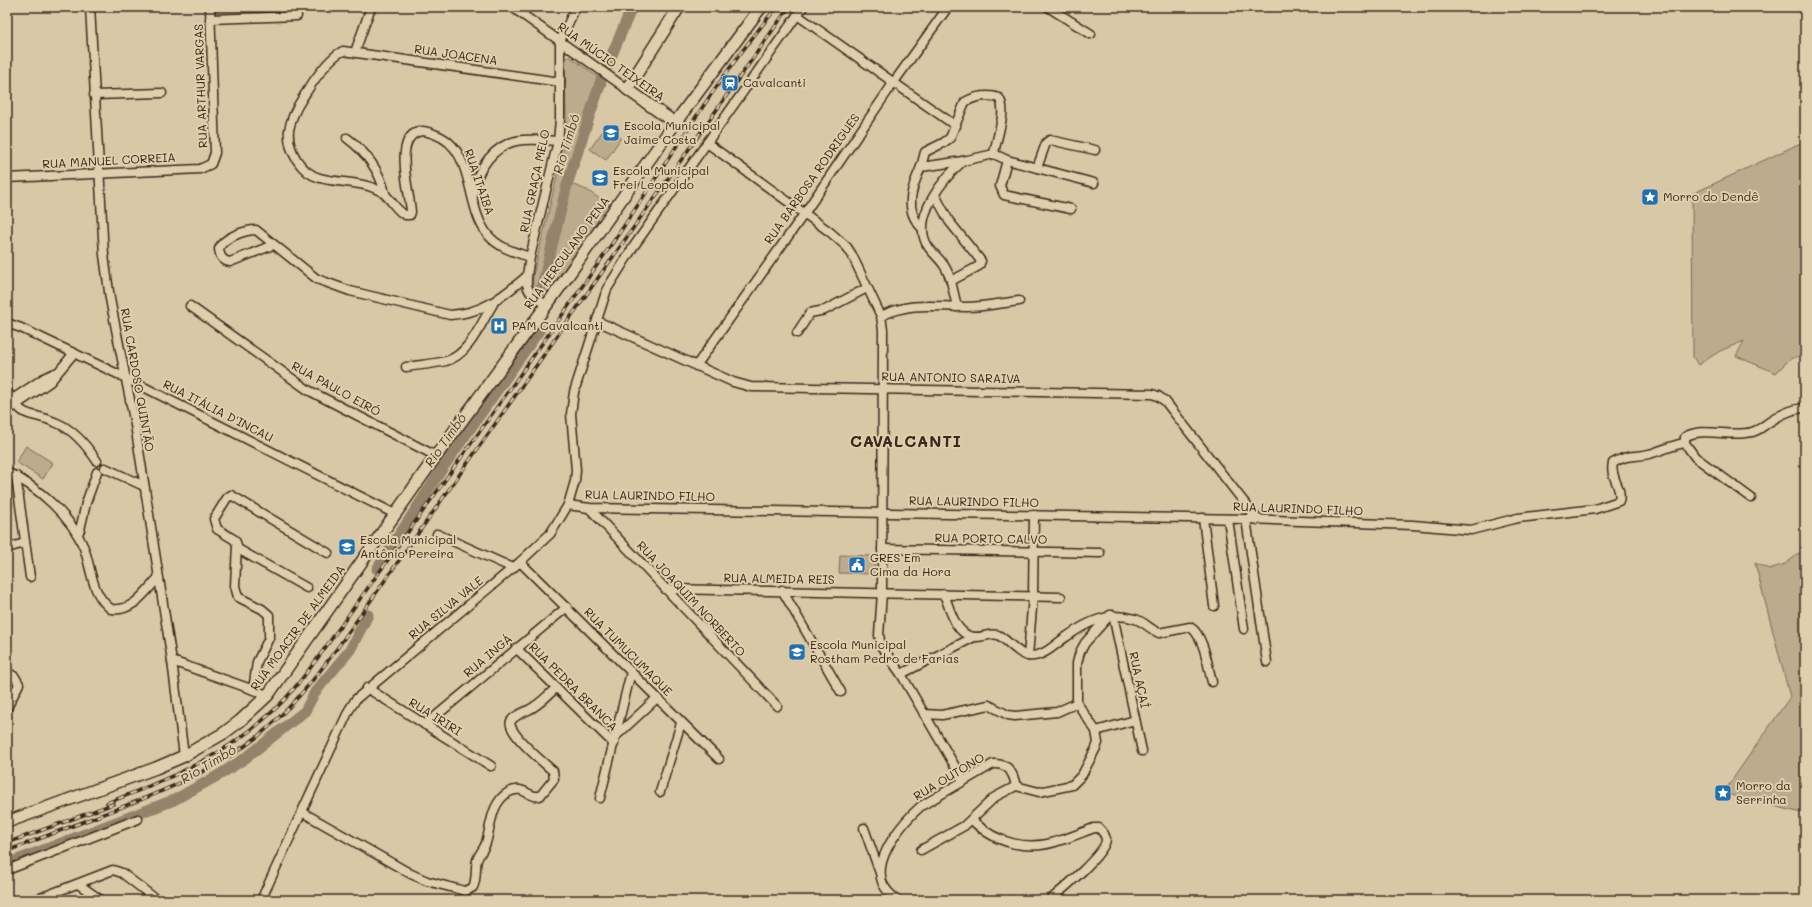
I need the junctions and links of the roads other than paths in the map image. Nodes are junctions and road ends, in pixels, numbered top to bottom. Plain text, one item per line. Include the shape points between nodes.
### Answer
1 (90, 7) edge
2 (210, 7) edge
3 (371, 7) edge
4 (512, 7) edge
5 (576, 7) edge
6 (679, 7) edge
7 (761, 7) edge
8 (803, 7) edge
9 (948, 7) edge
10 (1048, 7) edge
11 (797, 15) junction
12 (297, 16) dead end
13 (210, 19) junction
14 (1091, 34) dead end
15 (560, 42) junction
16 (351, 52) junction
17 (560, 82) junction
18 (894, 82) junction
19 (627, 89) junction
20 (162, 93) dead end
21 (94, 95) junction
22 (675, 123) junction
23 (956, 126) junction
24 (347, 138) dead end
25 (558, 141) junction
26 (707, 143) junction
27 (1095, 150) dead end
28 (994, 154) junction
29 (1007, 160) junction
30 (963, 161) junction
31 (211, 164) joint
32 (921, 166) junction
33 (1037, 168) junction
34 (99, 174) junction
35 (7, 178) edge
36 (1094, 183) dead end
37 (385, 193) junction
38 (935, 195) junction
39 (473, 197) junction
40 (1071, 209) dead end
41 (804, 214) junction
42 (922, 228) junction
43 (273, 245) junction
44 (530, 257) junction
45 (528, 276) junction
46 (951, 281) junction
47 (868, 288) junction
48 (1019, 301) dead end
49 (493, 304) junction
50 (190, 306) dead end
51 (546, 306) junction
52 (957, 307) junction
53 (881, 316) junction
54 (597, 321) junction
55 (7, 323) edge
56 (796, 332) dead end
57 (74, 353) junction
58 (696, 366) junction
59 (406, 367) dead end
60 (126, 378) junction
61 (882, 388) junction
62 (7, 391) edge
63 (11, 403) edge
64 (1805, 408) edge
65 (7, 411) edge
66 (1685, 443) junction
67 (436, 456) junction
68 (97, 461) junction
69 (105, 468) junction
70 (7, 472) edge
71 (97, 472) junction
72 (16, 476) junction
73 (144, 486) junction
74 (1751, 498) dead end
75 (568, 505) junction
76 (589, 508) junction
77 (882, 513) junction
78 (395, 514) junction
79 (1034, 515) junction
80 (1204, 518) junction
81 (1228, 519) junction
82 (1246, 519) junction
83 (1258, 520) junction
84 (77, 534) junction
85 (437, 534) dead end
86 (25, 543) junction
87 (7, 548) edge
88 (238, 549) junction
89 (882, 549) junction
90 (1033, 552) junction
91 (328, 553) dead end
92 (1100, 553) dead end
93 (520, 562) junction
94 (513, 568) junction
95 (30, 576) dead end
96 (158, 578) junction
97 (307, 588) dead end
98 (665, 589) junction
99 (782, 590) junction
100 (882, 593) junction
101 (944, 594) junction
102 (1033, 596) junction
103 (1061, 597) dead end
104 (1214, 606) dead end
105 (567, 607) junction
106 (1112, 615) junction
107 (1244, 629) dead end
108 (974, 637) junction
109 (516, 648) junction
110 (1028, 656) junction
111 (172, 661) junction
112 (1267, 662) dead end
113 (7, 672) edge
114 (631, 672) junction
115 (901, 674) junction
116 (1212, 682) dead end
117 (367, 688) junction
118 (556, 688) junction
119 (253, 690) junction
120 (841, 692) dead end
121 (268, 695) junction
122 (657, 698) junction
123 (1077, 703) junction
124 (777, 706) dead end
125 (7, 708) edge
126 (924, 714) junction
127 (1135, 720) junction
128 (681, 723) junction
129 (425, 725) junction
130 (1096, 731) junction
131 (614, 740) junction
132 (1142, 750) dead end
133 (184, 756) junction
134 (719, 759) dead end
135 (491, 766) dead end
136 (963, 780) junction
137 (1016, 786) junction
138 (660, 792) dead end
139 (600, 798) dead end
140 (302, 812) junction
141 (138, 819) dead end
142 (972, 820) junction
143 (7, 822) edge
144 (864, 828) dead end
145 (921, 850) dead end
146 (7, 870) edge
147 (881, 877) junction
148 (78, 884) junction
149 (39, 899) edge
150 (101, 900) edge
151 (157, 900) edge
152 (261, 900) edge
153 (897, 900) edge
154 (1050, 900) edge

1 - 21 street, RUA CARDOSO QUINTÃO
2 - 13 street, RUA ARTHUR VARGAS
3 - 16 street
4 - 15 street, RUA MÚCIO TEIXEIRA
5 - 15 street, RUA GRAÇA MELO
6 - 19 main road
7 - 22 main road, RUA HERCULANO PENA
8 - 11 street, RUA SILVA VALE
9 - 18 street, RUA BARBOSA RODRIGUES
10 - 14 street
11 - 18 street
11 - 26 street, RUA SILVA VALE
12 - 13 street
13 - 31 street, RUA ARTHUR VARGAS via 215,153
15 - 17 street, RUA GRAÇA MELO
15 - 19 street, RUA MÚCIO TEIXEIRA
16 - 17 street, RUA JOACENA
16 - 37 street via 336,56 300,102 289,130 292,152 311,175 359,184
17 - 25 street, RUA GRAÇA MELO
18 - 23 street
18 - 41 street, RUA BARBOSA RODRIGUES
19 - 22 main road, RUA MÚCIO TEIXEIRA
20 - 21 street
21 - 34 street, RUA CARDOSO QUINTÃO
22 - 51 main road, RUA HERCULANO PENA
23 - 28 street via 965,102 981,96 993,95 1000,98 1004,109
23 - 32 street via 950,138 925,152
24 - 37 street via 367,156 380,177
25 - 39 street via 522,140 504,146 489,158 478,173
25 - 44 street, RUA GRAÇA MELO
26 - 41 street
26 - 54 street, RUA SILVA VALE via 615,274 603,298
27 - 33 street via 1050,140 1046,143
28 - 29 street
28 - 30 street
29 - 33 street
29 - 40 street via 1000,186 1004,195
30 - 32 street
30 - 38 street via 947,177
31 - 34 street, RUA MANUEL CORREIA via 200,169
32 - 42 street via 911,190 910,204 916,222
33 - 36 street
34 - 35 street, RUA MANUEL CORREIA
34 - 60 street, RUA CARDOSO QUINTÃO via 104,255
37 - 39 street, RUA ITAIBA via 400,212 405,216 410,215 404,148 410,136 423,131 440,136 455,148
38 - 42 street
38 - 46 street via 949,221 981,261 979,266
39 - 44 street, RUA ITAIBA via 480,222 487,234 498,245
41 - 47 street via 847,247
41 - 58 street, RUA BARBOSA RODRIGUES
42 - 46 street via 926,243 944,265
43 - 43 street via 253,230 223,242 219,248 221,258 225,262 230,262
43 - 49 street via 317,279 350,291 450,315 462,315
44 - 45 street, RUA GRAÇA MELO
45 - 49 street
45 - 51 street, RUA GRAÇA MELO via 527,285 530,293
46 - 52 street
47 - 53 street
47 - 56 street via 825,310 810,313
48 - 52 street
49 - 59 street via 469,344 459,354 446,361
50 - 67 street, RUA PAULO EIRÓ via 308,390
51 - 67 main road, RUA HERCULANO PENA
52 - 53 street via 911,306
53 - 61 street
54 - 58 street, RUA ANTONIO SARAIVA
54 - 75 street, RUA SILVA VALE via 571,406 576,470
55 - 57 street, RUA ITÁLIA D'INCAU
57 - 60 street, RUA ITÁLIA D'INCAU
57 - 63 street via 44,387
58 - 61 street, RUA ANTONIO SARAIVA via 751,387
60 - 73 street, RUA CARDOSO QUINTÃO
60 - 78 street, RUA ITÁLIA D'INCAU
61 - 77 street
61 - 83 street, RUA ANTONIO SARAIVA via 1158,396 1165,401
62 - 63 street
63 - 65 street
63 - 68 street via 24,413 68,428
64 - 66 street via 1779,415 1753,432 1726,435 1708,432 1690,434 1685,437
66 - 74 street via 1695,457
66 - 83 street, RUA LAURINDO FILHO via 1671,445 1649,454 1624,456 1613,463 1611,470 1622,494 1619,501 1595,509 1518,518 1471,530 1379,523
67 - 78 main road, RUA HERCULANO PENA
68 - 69 street via 103,462
68 - 71 street via 94,467
69 - 71 street via 102,472
69 - 73 street
70 - 72 street
71 - 84 street
72 - 84 street via 45,497
72 - 86 street
73 - 96 street, RUA CARDOSO QUINTÃO
75 - 76 street, RUA LAURINDO FILHO
75 - 93 street, RUA SILVA VALE via 550,534
76 - 77 street, RUA LAURINDO FILHO
76 - 98 street, RUA JOAQUIM NORBERTO
77 - 79 street, RUA LAURINDO FILHO
77 - 89 street
78 - 121 main road, RUA MOACIR DE ALMEIDA
79 - 80 street, RUA LAURINDO FILHO
79 - 90 street
80 - 81 street, RUA LAURINDO FILHO
80 - 104 street
81 - 82 street, RUA LAURINDO FILHO
81 - 107 street
82 - 83 street, RUA LAURINDO FILHO
82 - 112 street
84 - 96 street via 84,548 94,586 102,601 111,609 117,610 132,605
85 - 94 street
86 - 87 street
86 - 95 street
88 - 91 street via 234,540 217,529 214,524 214,519 231,495
88 - 97 street
88 - 119 street via 236,594 267,612 269,619 268,638 257,662
89 - 90 street, RUA PORTO CALVO
89 - 100 street
90 - 92 street, RUA PORTO CALVO
90 - 102 street
93 - 94 street, RUA SILVA VALE
93 - 105 street, RUA TUMUCUMAQUE
94 - 117 street, RUA SILVA VALE
96 - 111 street, RUA CARDOSO QUINTÃO
98 - 99 street, RUA ALMEIDA REIS
98 - 124 street, RUA JOAQUIM NORBERTO
99 - 100 street, RUA ALMEIDA REIS
99 - 120 street
100 - 101 street, RUA ALMEIDA REIS
100 - 115 street via 879,635 881,646
101 - 102 street, RUA ALMEIDA REIS
101 - 108 street via 956,624 967,635
102 - 103 street, RUA ALMEIDA REIS
102 - 110 street
105 - 109 street, RUA INGÁ
105 - 114 street, RUA TUMUCUMAQUE
106 - 110 street via 1100,618 1045,652
106 - 116 street via 1135,619 1159,633 1186,627 1194,630 1204,649
106 - 123 street via 1080,652 1076,669
106 - 127 street, RUA AÇAÍ
108 - 110 street via 998,635
108 - 115 street
109 - 118 street, RUA PEDRA BRANCA
109 - 129 street, RUA INGÁ
111 - 119 street
111 - 133 street, RUA CARDOSO QUINTÃO
113 - 125 street via 15,677 19,684
114 - 122 street, RUA TUMUCUMAQUE
114 - 131 street
115 - 126 street
117 - 129 street, RUA IRIRI
117 - 140 street, RUA SILVA VALE via 349,710
118 - 131 street, RUA PEDRA BRANCA
118 - 140 street via 535,707 511,721 511,730 553,771 554,779 540,796 520,789 510,792 500,800 490,823 485,846 477,860 474,884 469,890 427,882
119 - 121 street
121 - 133 main road, RUA MOACIR DE ALMEIDA via 224,733
122 - 128 street, RUA TUMUCUMAQUE
122 - 131 street
123 - 126 street via 1057,712 1015,716 989,705 942,715
123 - 130 street
126 - 136 street
127 - 130 street
127 - 132 street, RUA AÇAÍ
128 - 134 street, RUA TUMUCUMAQUE
128 - 138 street
129 - 135 street, RUA IRIRI
130 - 137 street via 1096,748 1082,775 1072,785 1039,792
131 - 139 street
133 - 143 main road, RUA MOACIR DE ALMEIDA
136 - 137 street, RUA OUTONO via 987,766 999,764 1009,768
136 - 147 street, RUA OUTONO via 911,815 888,846
137 - 142 street via 987,804
140 - 152 street, RUA SILVA VALE
141 - 146 street
142 - 145 street
142 - 154 street via 989,834 1021,846 1046,844 1094,828 1099,828 1103,832 1105,844 1098,853 1084,870
144 - 147 street
147 - 153 street via 888,893
148 - 149 street
148 - 150 street
148 - 151 street via 109,871 118,870

